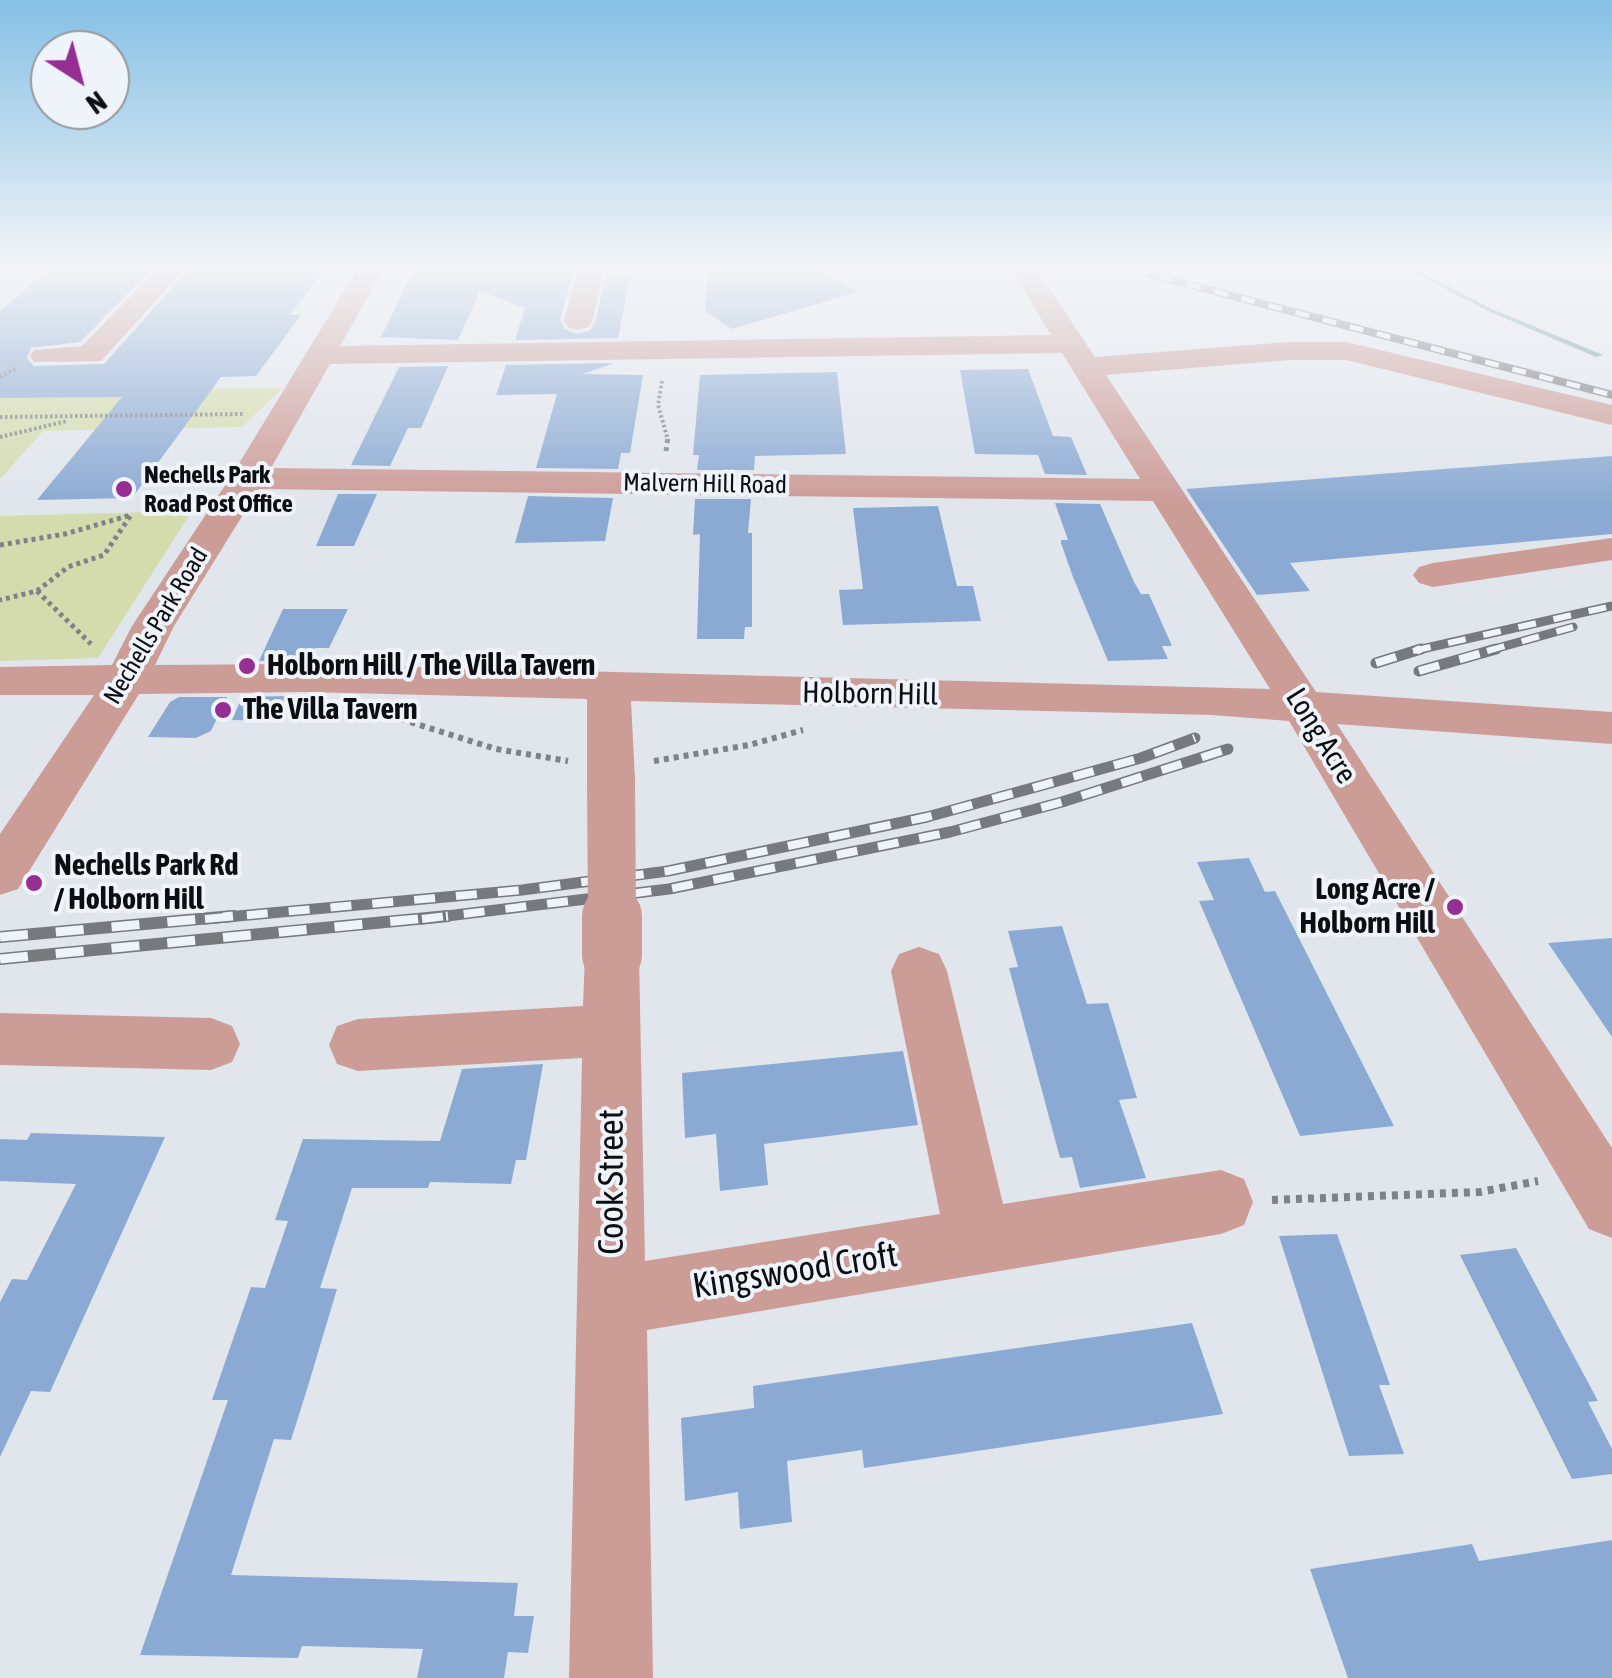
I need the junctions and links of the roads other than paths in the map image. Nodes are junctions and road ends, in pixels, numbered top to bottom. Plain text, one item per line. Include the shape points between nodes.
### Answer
1 (95, 348) edge
2 (322, 348) edge
3 (1074, 348) edge
4 (319, 354) junction
5 (45, 356) dead end
6 (1079, 356) junction
7 (1509, 390) junction
8 (1612, 415) edge
9 (1555, 430) dead end
10 (248, 478) junction
11 (1162, 490) junction
12 (1612, 550) edge
13 (1433, 575) dead end
14 (127, 678) junction
15 (0, 681) edge
16 (610, 687) junction
17 (1302, 706) junction
18 (1612, 728) edge
19 (4, 869) edge
20 (919, 971) dead end
21 (612, 1029) junction
22 (0, 1039) edge
23 (211, 1044) dead end
24 (358, 1045) dead end
25 (1601, 1188) edge
26 (1221, 1202) road end
27 (978, 1240) junction
28 (612, 1301) junction
29 (611, 1678) edge

1 - 5 street
2 - 4 street, Nechells Park Road
3 - 6 street, Long Acre
4 - 6 street
4 - 10 street, Nechells Park Road
6 - 7 street via 1346,351
6 - 11 street, Long Acre
7 - 8 street
7 - 9 street
10 - 11 street, Malvern Hill Road via 662,484 931,474
10 - 14 street, Nechells Park Road
11 - 17 street, Long Acre
12 - 13 street
14 - 15 street, Holborn Hill
14 - 16 street, Holborn Hill
14 - 19 street, Nechells Park Road
16 - 17 street, Holborn Hill
16 - 21 street, Cook Street, bridge
17 - 18 street, Holborn Hill
17 - 25 street, Long Acre
20 - 27 street
21 - 24 street
21 - 28 street, Cook Street
22 - 23 street
26 - 27 street, Kingswood Croft
27 - 28 street, Kingswood Croft
28 - 29 street, Cook Street

